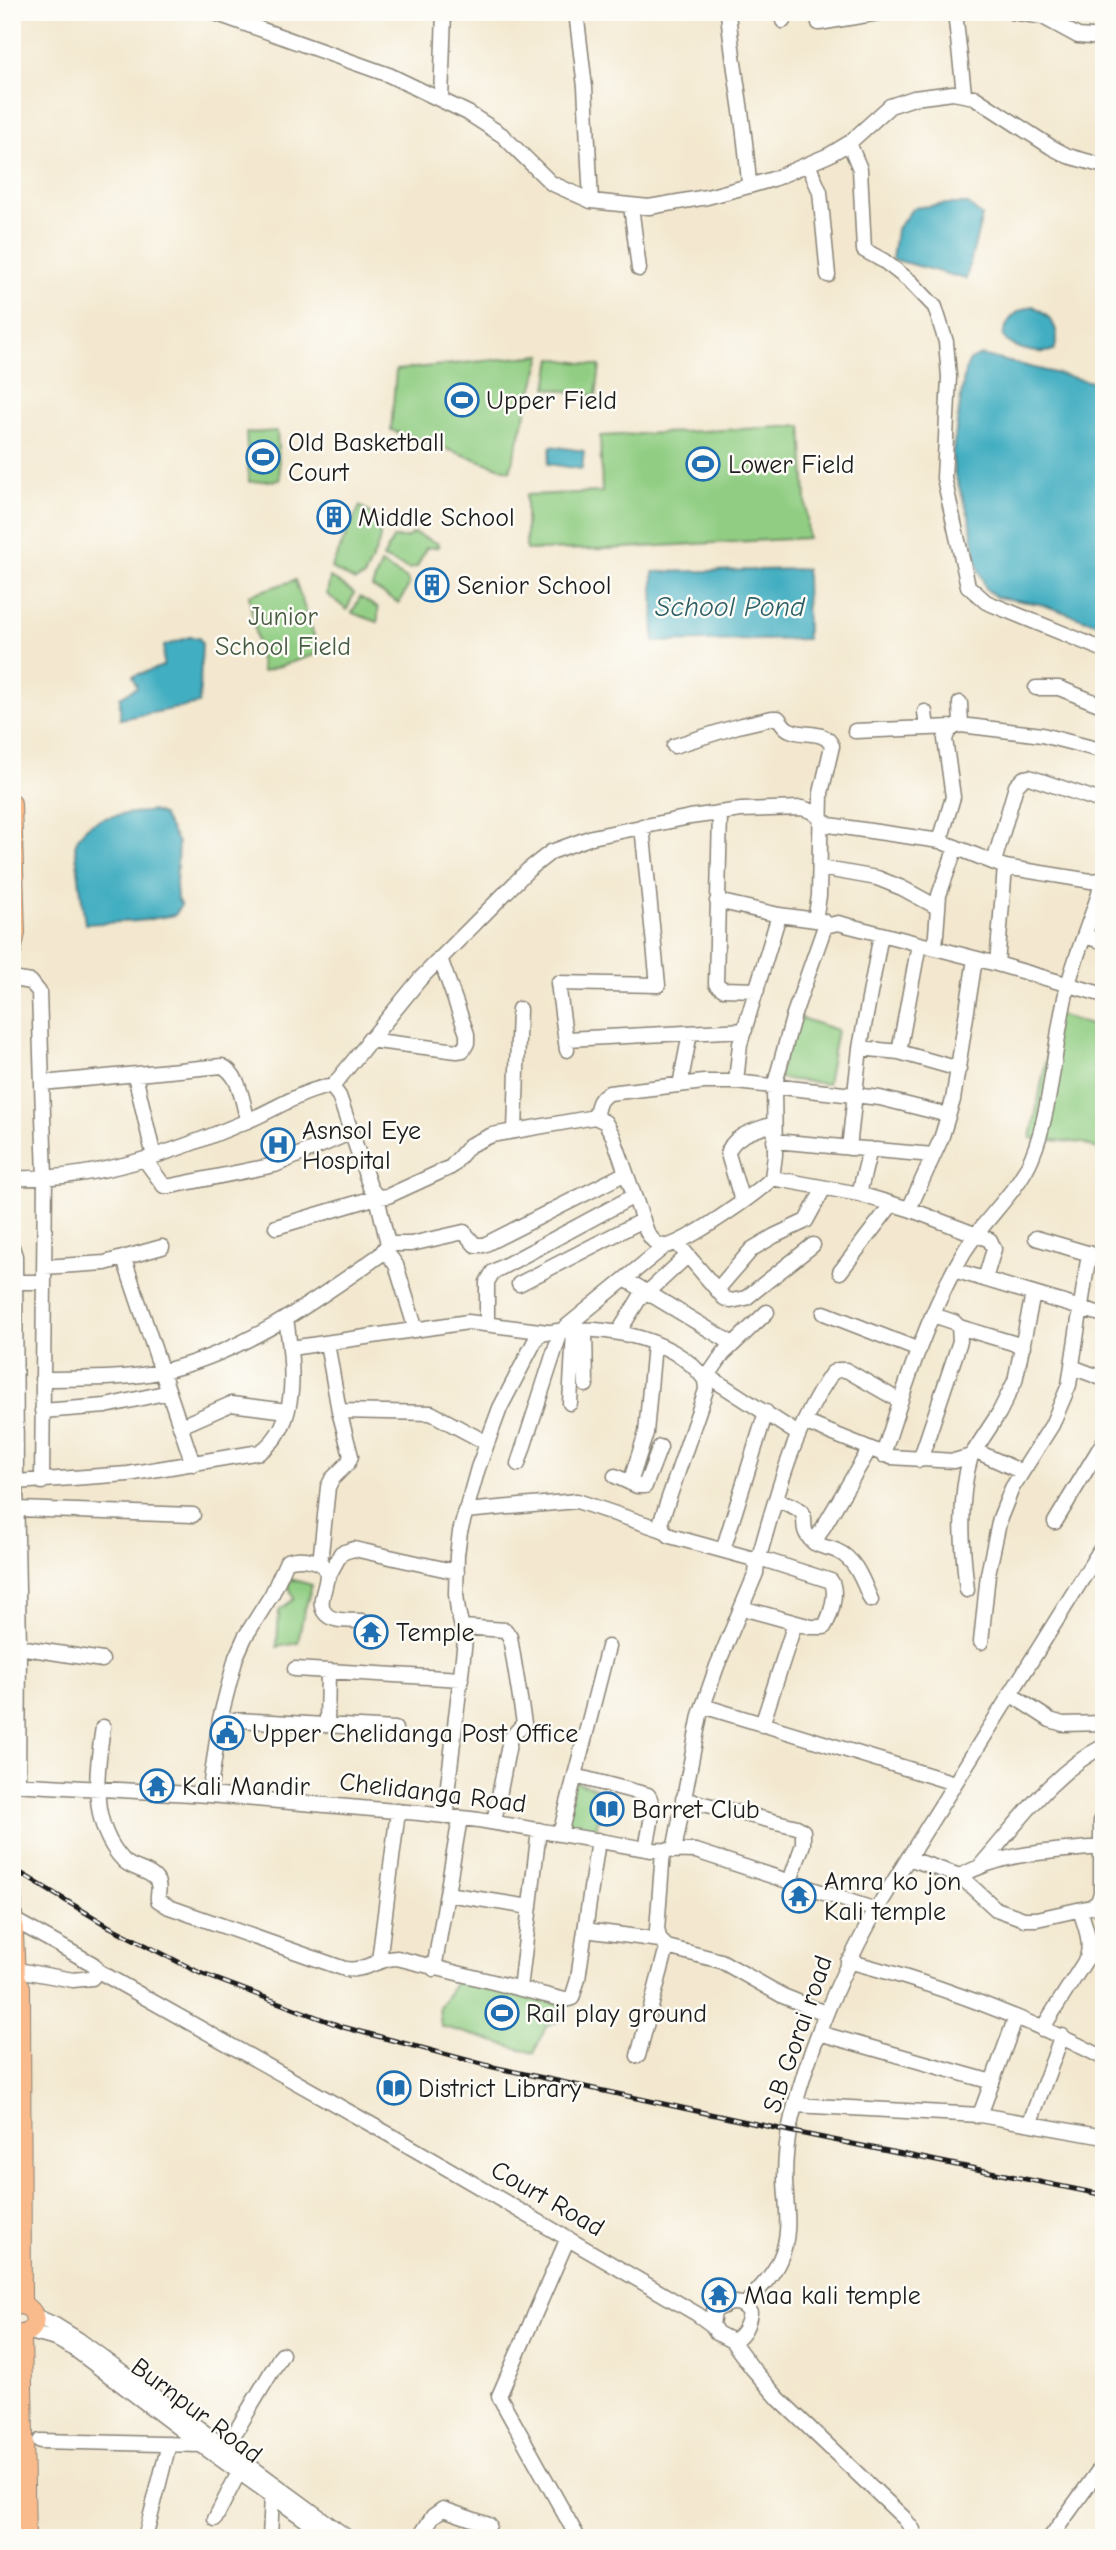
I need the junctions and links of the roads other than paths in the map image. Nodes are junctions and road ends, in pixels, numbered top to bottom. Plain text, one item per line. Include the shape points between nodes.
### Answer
1 (212, 12) edge
2 (444, 12) edge
3 (576, 12) edge
4 (728, 12) edge
5 (884, 12) edge
6 (955, 12) edge
7 (1012, 12) edge
8 (819, 23) dead end
9 (1104, 38) edge
10 (964, 93) junction
11 (441, 100) junction
12 (849, 143) junction
13 (808, 164) junction
14 (1104, 166) edge
15 (749, 186) junction
16 (591, 201) junction
17 (631, 206) junction
18 (639, 269) dead end
19 (828, 275) dead end
20 (1104, 650) edge
21 (1036, 688) dead end
22 (960, 703) dead end
23 (1104, 706) edge
24 (925, 712) dead end
25 (957, 726) junction
26 (927, 728) junction
27 (855, 731) dead end
28 (674, 746) dead end
29 (1104, 751) edge
30 (1104, 802) edge
31 (12, 803) edge
32 (720, 813) junction
33 (820, 820) junction
34 (642, 826) junction
35 (940, 841) junction
36 (956, 847) junction
37 (1000, 864) junction
38 (820, 868) junction
39 (1103, 880) edge
40 (718, 901) junction
41 (937, 907) junction
42 (779, 915) junction
43 (816, 920) junction
44 (831, 923) junction
45 (881, 934) junction
46 (1085, 936) junction
47 (1104, 942) edge
48 (919, 944) junction
49 (935, 948) junction
50 (12, 952) edge
51 (440, 958) junction
52 (975, 958) junction
53 (997, 964) junction
54 (12, 979) edge
55 (1068, 985) junction
56 (757, 990) junction
57 (1104, 995) edge
58 (519, 1009) dead end
59 (744, 1030) junction
60 (690, 1033) junction
61 (368, 1040) junction
62 (860, 1048) junction
63 (899, 1052) junction
64 (959, 1069) junction
65 (135, 1075) junction
66 (736, 1082) junction
67 (42, 1083) junction
68 (680, 1085) junction
69 (332, 1087) junction
70 (774, 1087) junction
71 (855, 1094) junction
72 (948, 1115) junction
73 (595, 1118) junction
74 (248, 1121) junction
75 (773, 1124) junction
76 (515, 1130) junction
77 (352, 1132) junction
78 (774, 1142) junction
79 (849, 1148) junction
80 (870, 1149) junction
81 (933, 1154) junction
82 (150, 1159) junction
83 (626, 1172) junction
84 (45, 1177) junction
85 (12, 1178) edge
86 (772, 1178) junction
87 (824, 1188) junction
88 (859, 1194) junction
89 (634, 1196) junction
90 (377, 1197) junction
91 (742, 1201) junction
92 (892, 1204) junction
93 (909, 1209) junction
94 (643, 1220) junction
95 (276, 1227) dead end
96 (976, 1234) junction
97 (1036, 1238) dead end
98 (670, 1245) junction
99 (813, 1245) dead end
100 (162, 1247) dead end
101 (386, 1247) junction
102 (12, 1248) edge
103 (1089, 1253) junction
104 (687, 1256) junction
105 (1104, 1258) edge
106 (124, 1259) junction
107 (44, 1267) junction
108 (954, 1270) junction
109 (840, 1272) dead end
110 (625, 1279) junction
111 (985, 1279) junction
112 (14, 1282) edge
113 (43, 1282) junction
114 (519, 1284) dead end
115 (717, 1290) junction
116 (646, 1292) junction
117 (1033, 1294) junction
118 (1080, 1308) junction
119 (767, 1312) dead end
120 (824, 1313) dead end
121 (933, 1315) junction
122 (1104, 1315) edge
123 (286, 1318) junction
124 (487, 1323) junction
125 (959, 1327) junction
126 (416, 1330) junction
127 (567, 1331) junction
128 (618, 1333) junction
129 (327, 1343) junction
130 (654, 1344) junction
131 (733, 1344) junction
132 (1023, 1346) junction
133 (291, 1348) junction
134 (919, 1350) junction
135 (1072, 1367) junction
136 (160, 1371) junction
137 (706, 1378) junction
138 (1104, 1378) edge
139 (42, 1379) junction
140 (586, 1385) dead end
141 (169, 1392) junction
142 (900, 1401) junction
143 (570, 1403) dead end
144 (42, 1411) junction
145 (287, 1411) junction
146 (340, 1411) junction
147 (766, 1412) junction
148 (181, 1426) junction
149 (801, 1428) junction
150 (1104, 1441) edge
151 (643, 1442) junction
152 (487, 1443) junction
153 (660, 1447) junction
154 (876, 1452) junction
155 (684, 1454) junction
156 (974, 1454) junction
157 (920, 1460) junction
158 (193, 1464) junction
159 (518, 1464) dead end
160 (1022, 1472) junction
161 (615, 1476) dead end
162 (16, 1482) junction
163 (41, 1482) junction
164 (630, 1483) junction
165 (776, 1500) junction
166 (18, 1509) junction
167 (465, 1511) junction
168 (192, 1515) dead end
169 (1055, 1522) dead end
170 (663, 1530) junction
171 (814, 1543) junction
172 (1104, 1544) edge
173 (723, 1550) junction
174 (758, 1561) junction
175 (320, 1563) junction
176 (1098, 1568) edge
177 (457, 1572) junction
178 (328, 1577) junction
179 (967, 1590) dead end
180 (871, 1600) dead end
181 (742, 1608) junction
182 (362, 1621) dead end
183 (795, 1623) junction
184 (463, 1627) junction
185 (981, 1642) dead end
186 (19, 1647) junction
187 (608, 1647) dead end
188 (102, 1660) dead end
189 (295, 1669) dead end
190 (328, 1671) junction
191 (461, 1679) junction
192 (1010, 1694) junction
193 (703, 1706) junction
194 (220, 1719) junction
195 (1104, 1723) edge
196 (327, 1725) junction
197 (762, 1725) junction
198 (103, 1727) dead end
199 (395, 1729) dead end
200 (1104, 1746) edge
201 (575, 1776) junction
202 (954, 1783) junction
203 (19, 1785) edge
204 (97, 1787) junction
205 (209, 1794) junction
206 (683, 1799) junction
207 (398, 1811) junction
208 (1104, 1816) edge
209 (454, 1818) junction
210 (494, 1822) junction
211 (540, 1830) junction
212 (560, 1834) junction
213 (598, 1840) junction
214 (1101, 1847) junction
215 (646, 1849) junction
216 (668, 1851) junction
217 (908, 1858) junction
218 (981, 1865) junction
219 (960, 1876) junction
220 (790, 1881) junction
221 (12, 1891) edge
222 (447, 1894) junction
223 (13, 1899) edge
224 (530, 1907) junction
225 (876, 1910) junction
226 (1080, 1910) junction
227 (14, 1920) junction
228 (585, 1930) junction
229 (664, 1944) junction
230 (379, 1961) junction
231 (848, 1961) junction
232 (435, 1969) junction
233 (98, 1971) junction
234 (16, 1977) edge
235 (520, 1989) junction
236 (825, 2013) junction
237 (1016, 2017) junction
238 (1042, 2029) junction
239 (819, 2032) junction
240 (1062, 2036) junction
241 (638, 2056) dead end
242 (1104, 2058) edge
243 (992, 2082) junction
244 (795, 2105) junction
245 (980, 2115) junction
246 (1030, 2122) junction
247 (1104, 2137) edge
248 (568, 2238) junction
249 (745, 2305) junction
250 (22, 2321) edge
251 (712, 2325) junction
252 (732, 2341) junction
253 (282, 2354) dead end
254 (18, 2393) edge
255 (40, 2441) dead end
256 (169, 2444) junction
257 (201, 2445) junction
258 (226, 2448) junction
259 (1104, 2463) edge
260 (239, 2472) junction
261 (272, 2495) junction
262 (215, 2519) dead end
263 (489, 2525) dead end
264 (312, 2531) edge
265 (918, 2535) edge
266 (21, 2536) edge
267 (145, 2538) edge
268 (271, 2538) edge
269 (331, 2538) edge
270 (348, 2538) edge
271 (419, 2538) edge
272 (578, 2538) edge
273 (1050, 2538) edge

1 - 11 street via 357,62
2 - 11 street
3 - 16 street
4 - 15 street
5 - 8 street
6 - 10 street
7 - 9 street via 1043,17 1078,36
10 - 12 street via 914,98 890,106
10 - 14 street via 1068,156
11 - 16 street via 487,123 551,183
12 - 13 street
12 - 20 street via 860,169 864,250 911,282 934,307 946,342 949,377 944,478 968,586 986,602
13 - 15 street
13 - 19 street via 820,192
15 - 17 street via 668,205
16 - 17 street
17 - 18 street
21 - 23 street via 1059,688
22 - 25 street
24 - 26 street
25 - 26 street
25 - 29 street via 1042,735
25 - 35 street via 945,739 953,797
26 - 27 street
28 - 33 street via 772,718 788,730 825,737 832,746
30 - 37 street via 1024,778 1016,786
31 - 50 main road via 16,933
32 - 33 street via 802,808
32 - 34 street
32 - 40 street
33 - 35 street via 838,827
33 - 38 street
34 - 51 street via 551,852
34 - 60 street via 658,985 558,983 567,1045
35 - 36 street
36 - 37 street
36 - 41 street
37 - 39 street
37 - 53 street
38 - 41 street via 877,878
38 - 43 street
39 - 46 street
40 - 42 street
40 - 56 street via 716,984 723,989
41 - 49 street
42 - 43 street
42 - 56 street
43 - 44 street
44 - 45 street
44 - 70 street via 817,944
45 - 48 street
45 - 62 street
46 - 47 street
46 - 55 street
48 - 49 street
48 - 63 street
49 - 52 street
51 - 61 street
51 - 61 street via 467,1034 463,1049
52 - 53 street
52 - 64 street
53 - 55 street
54 - 67 street via 31,982 39,992
55 - 57 street
55 - 96 street via 1031,1160
56 - 59 street
58 - 76 street
59 - 60 street
59 - 66 street
60 - 68 street
61 - 69 street
62 - 63 street
62 - 71 street
63 - 64 street
64 - 72 street
65 - 67 street
65 - 74 street via 222,1066 235,1077
65 - 82 street
66 - 68 street
66 - 70 street
67 - 84 street
68 - 73 street via 602,1096
69 - 74 street
69 - 77 street
70 - 71 street
70 - 75 street
71 - 72 street
71 - 79 street
72 - 81 street
73 - 76 street
73 - 83 street via 605,1122
74 - 82 street
75 - 78 street
75 - 91 street via 734,1140 729,1147
76 - 90 street via 478,1140 451,1167
77 - 82 street via 275,1165 171,1186 160,1182
77 - 90 street
78 - 79 street
78 - 86 street
79 - 80 street
80 - 81 street
80 - 88 street
81 - 93 street
82 - 84 street
83 - 89 street
83 - 101 street via 484,1245 475,1245 464,1232
84 - 85 street
84 - 107 street
86 - 87 street
86 - 91 street
87 - 88 street
87 - 115 street via 806,1222 752,1249
88 - 92 street
89 - 94 street
89 - 124 street via 493,1272 487,1282
90 - 95 street
90 - 101 street
91 - 98 street
92 - 93 street
92 - 109 street
93 - 96 street
94 - 98 street via 654,1242
94 - 114 street
96 - 108 street
96 - 111 street via 990,1240 994,1249
97 - 103 street
98 - 104 street
98 - 110 street
99 - 115 street via 746,1298 731,1301
100 - 106 street
101 - 123 street via 336,1288
101 - 126 street
102 - 112 street
103 - 105 street
103 - 118 street
104 - 115 street
104 - 116 street
106 - 107 street
106 - 136 street
107 - 113 street
108 - 111 street
108 - 121 street
110 - 116 street
110 - 127 street
111 - 117 street
112 - 113 street
112 - 162 street
113 - 139 street
116 - 128 street
116 - 131 street
117 - 118 street
117 - 132 street
118 - 122 street
118 - 135 street
119 - 131 street
120 - 134 street
121 - 125 street
121 - 134 street
123 - 133 street
123 - 136 street via 234,1345
124 - 126 street
124 - 127 street
125 - 132 street
125 - 157 street via 960,1341
126 - 129 street
127 - 128 street
127 - 140 street
127 - 143 street
127 - 152 street via 538,1335
127 - 159 street
128 - 130 street
129 - 133 street
129 - 146 street
130 - 137 street via 691,1364
130 - 151 street
131 - 137 street
132 - 156 street via 1008,1398
133 - 145 street
134 - 142 street
135 - 138 street
135 - 160 street via 1059,1410
136 - 139 street
136 - 141 street
137 - 147 street
137 - 155 street
139 - 144 street
141 - 144 street via 106,1406
141 - 148 street
142 - 149 street via 846,1370 838,1370
142 - 154 street
144 - 163 street
145 - 148 street via 232,1404
145 - 158 street via 271,1445 260,1452
146 - 152 street via 431,1413
146 - 175 street via 351,1456 328,1488
147 - 149 street
147 - 173 street
148 - 158 street
149 - 154 street
149 - 165 street
150 - 169 street
151 - 153 street
151 - 164 street
152 - 167 street
153 - 155 street
153 - 164 street via 648,1483 642,1487
154 - 157 street
154 - 171 street
155 - 170 street
156 - 157 street via 954,1461
156 - 160 street
156 - 179 street via 965,1474
158 - 163 street
160 - 185 street via 1012,1488 994,1544
161 - 164 street
162 - 163 street
162 - 166 street
165 - 171 street via 803,1512
165 - 174 street
166 - 168 street
166 - 186 street
167 - 170 street via 577,1501
167 - 177 street
170 - 173 street
171 - 180 street via 839,1551 852,1562
172 - 176 street, S.B Gorai road
173 - 174 street
174 - 181 street
174 - 183 street via 827,1578 834,1586 824,1627
175 - 178 street
175 - 194 street via 295,1558 282,1567 272,1594 240,1647
176 - 192 street, S.B Gorai road
177 - 178 street via 354,1549 341,1553
177 - 184 street
178 - 182 street via 323,1612 335,1619
181 - 183 street
181 - 193 street
183 - 197 street
184 - 191 street
184 - 210 street via 505,1630 522,1703 524,1723 510,1739
186 - 188 street
186 - 203 street
187 - 201 street
189 - 190 street
190 - 191 street
190 - 196 street
191 - 209 street via 448,1784
192 - 195 street via 1050,1720
192 - 202 street, S.B Gorai road
193 - 197 street
193 - 206 street
194 - 196 street
194 - 205 street
196 - 199 street
197 - 202 street
198 - 204 street
200 - 218 street via 1080,1759 1053,1783
201 - 212 street
201 - 215 street via 648,1795 652,1807
202 - 217 street, S.B Gorai road
203 - 204 street, Chelidanga Road
204 - 205 street, Chelidanga Road
204 - 230 street via 104,1829 126,1863 156,1878 158,1900 163,1905 345,1969
205 - 207 street, Chelidanga Road
206 - 216 street
206 - 220 street via 803,1831
207 - 209 street, Chelidanga Road
207 - 230 street
208 - 214 street
209 - 210 street, Chelidanga Road
209 - 222 street
210 - 211 street, Chelidanga Road
211 - 212 street, Chelidanga Road
211 - 224 street
212 - 213 street, Chelidanga Road
213 - 215 street, Chelidanga Road
213 - 228 street
214 - 218 street via 1014,1855
214 - 226 street via 1101,1893 1098,1902
215 - 216 street, Chelidanga Road
216 - 220 street, Chelidanga Road via 696,1851
216 - 229 street via 657,1930
217 - 219 street
217 - 225 street, S.B Gorai road
218 - 219 street
219 - 226 street via 996,1909 1024,1919
220 - 225 street, Chelidanga Road
221 - 223 main road
222 - 224 street
222 - 232 street
223 - 227 main road
224 - 235 street
225 - 231 street, S.B Gorai road
226 - 238 street via 1088,1936 1087,1958
227 - 233 street, Court Road
227 - 234 main road
228 - 229 street
228 - 235 street via 572,1998
229 - 236 street via 721,1961 783,1996
229 - 241 street
230 - 232 street via 397,1958
231 - 236 street, S.B Gorai road
231 - 237 street
232 - 235 street
233 - 234 street via 93,1978 73,1980
233 - 248 street, Court Road
234 - 250 main road
236 - 239 street, S.B Gorai road
237 - 238 street
237 - 243 street
238 - 240 street
239 - 243 street
239 - 244 street, S.B Gorai road
240 - 242 street
240 - 246 street
243 - 245 street
244 - 245 street
244 - 249 street, S.B Gorai road via 785,2165 785,2242 774,2272
245 - 246 street
246 - 247 street
248 - 251 street, Court Road
248 - 272 street via 499,2396
249 - 251 street via 726,2304 714,2311
249 - 252 street via 750,2313 748,2322 743,2334
250 - 254 main road
250 - 257 street, Burnpur Road via 74,2348
250 - 258 street via 55,2325
251 - 252 street, Court Road
252 - 265 street, Court Road via 765,2384
253 - 258 street
254 - 266 main road
255 - 256 street
256 - 257 street
256 - 267 street
257 - 260 street, Burnpur Road
258 - 270 street
259 - 273 street
260 - 261 street, Burnpur Road
260 - 262 street
261 - 264 street, Burnpur Road
261 - 268 street
263 - 271 street via 443,2509
264 - 269 street, Burnpur Road

